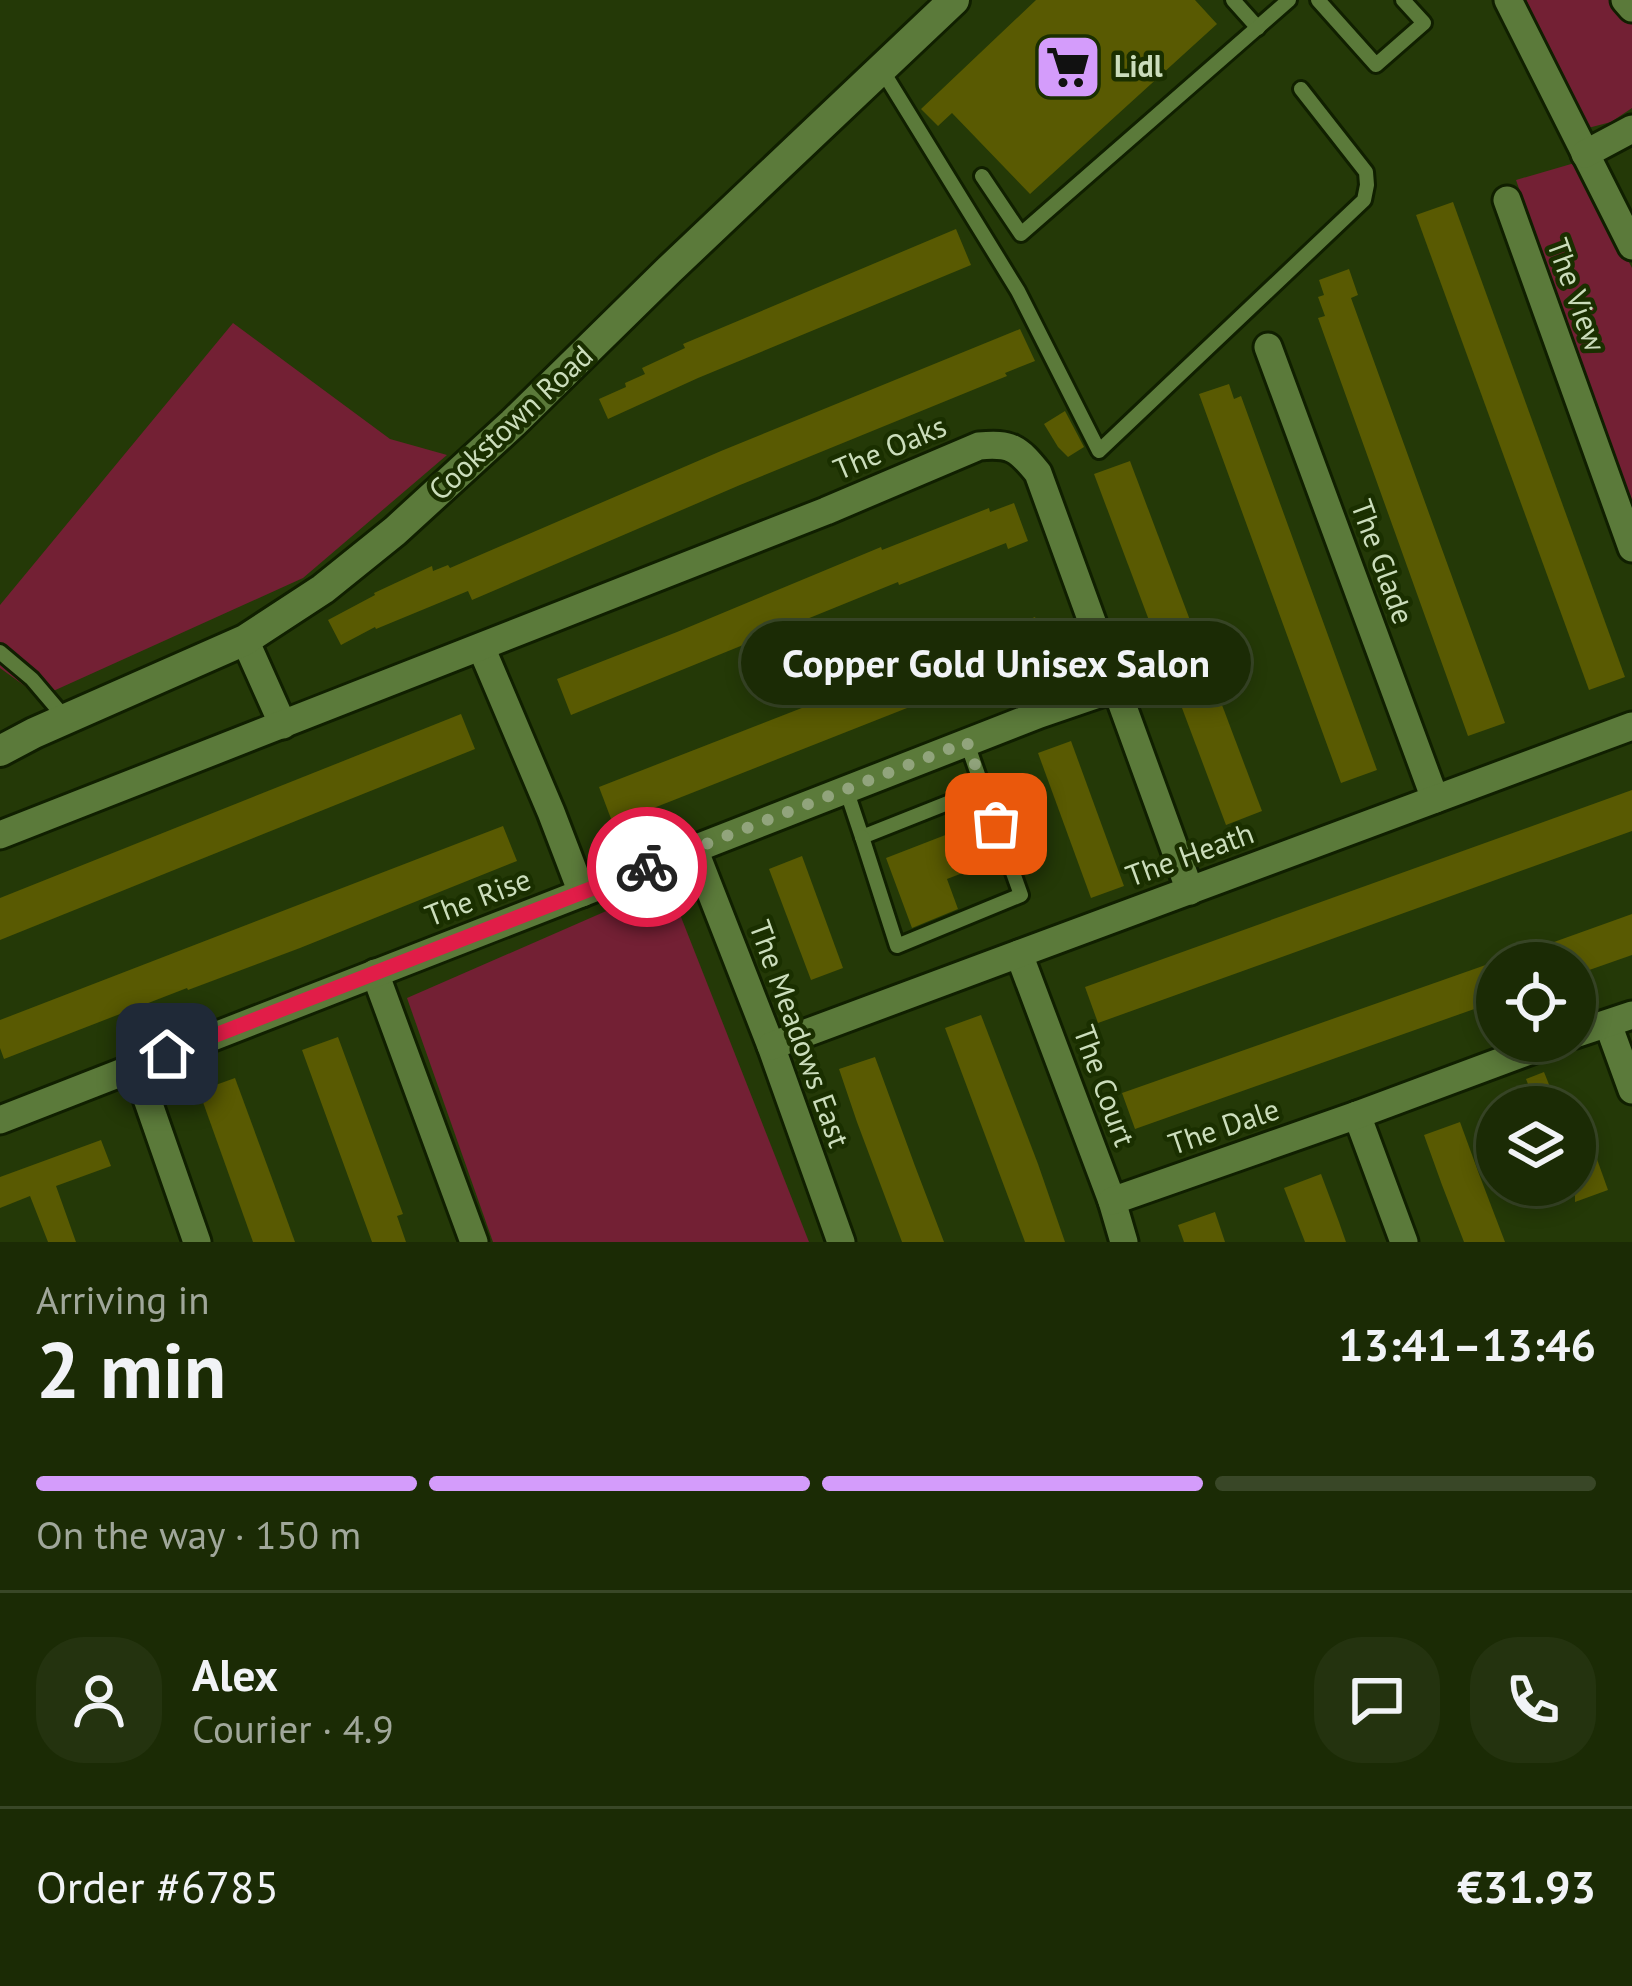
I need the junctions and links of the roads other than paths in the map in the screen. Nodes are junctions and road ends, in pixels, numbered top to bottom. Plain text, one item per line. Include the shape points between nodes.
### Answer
1 (954, 0) edge
2 (1233, 0) edge
3 (1289, 0) edge
4 (1318, 0) edge
5 (1403, 0) edge
6 (1508, 0) edge
7 (1624, 0) edge
8 (1632, 8) edge
9 (1258, 28) junction
10 (882, 70) junction
11 (1301, 89) dead end
12 (1632, 129) edge
13 (1586, 154) junction
14 (982, 176) dead end
15 (1507, 200) dead end
16 (1632, 246) edge
17 (1268, 347) dead end
18 (1632, 546) edge
19 (245, 640) junction
20 (481, 646) junction
21 (0, 652) edge
22 (1116, 688) junction
23 (66, 719) junction
24 (283, 725) junction
25 (1632, 726) edge
26 (967, 742) junction
27 (0, 751) edge
28 (846, 789) junction
29 (983, 789) junction
30 (1435, 799) junction
31 (0, 835) edge
32 (862, 838) junction
33 (694, 849) junction
34 (1190, 891) junction
35 (582, 893) junction
36 (1019, 954) junction
37 (375, 973) junction
38 (1620, 1019) edge
39 (771, 1046) junction
40 (1500, 1062) edge
41 (136, 1067) junction
42 (1632, 1090) edge
43 (1357, 1115) junction
44 (0, 1120) edge
45 (1112, 1202) junction
46 (197, 1242) edge
47 (474, 1242) edge
48 (841, 1242) edge
49 (1124, 1242) edge
50 (1404, 1242) edge

1 - 10 street, Cookstown Road
2 - 9 lane
3 - 9 lane
4 - 5 lane via 1376,65 1424,23
6 - 13 street
7 - 8 street
9 - 14 lane via 1021,234
10 - 11 lane via 1018,291 1100,451 1364,200 1366,172
10 - 19 street, Cookstown Road via 395,531
12 - 13 street
13 - 16 street
15 - 18 street, The View
17 - 30 street, The Glade
19 - 23 street, Cookstown Road
19 - 24 street
20 - 22 street, The Oaks via 979,446 1005,444 1038,473
20 - 24 street, The Oaks
20 - 35 street
21 - 23 lane
22 - 26 street, The Rise
22 - 34 street, The Oaks
23 - 27 street, Cookstown Road
24 - 31 street, The Oaks
25 - 30 street, The Heath
26 - 28 street, The Rise
26 - 29 lane
28 - 32 lane
28 - 33 street, The Rise
29 - 32 lane
29 - 32 lane via 1021,895 897,946
30 - 34 street, The Heath
33 - 35 street, The Rise
33 - 39 street, The Meadows East
34 - 36 street, The Heath
35 - 37 street, The Rise
36 - 39 street, The Heath
36 - 45 street, The Court
37 - 41 street, The Rise
37 - 47 street
38 - 42 street
39 - 48 street, The Meadows East
40 - 43 street, The Dale
41 - 44 street, The Rise
41 - 46 street
43 - 45 street, The Dale
43 - 50 street
45 - 49 street, The Court

